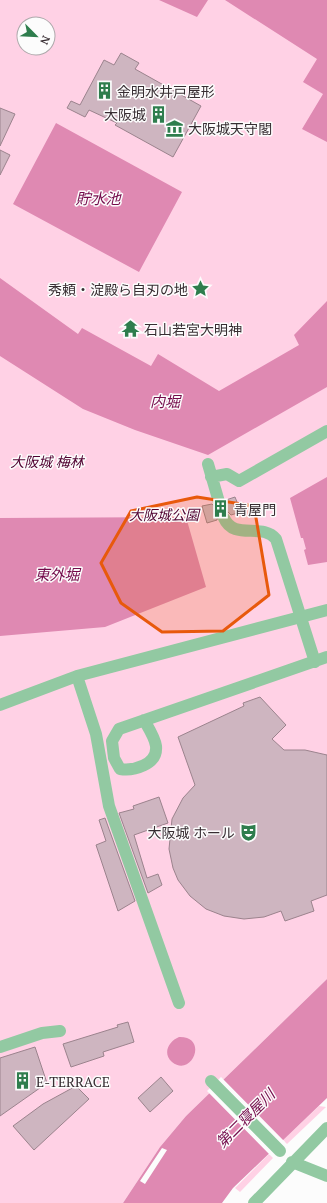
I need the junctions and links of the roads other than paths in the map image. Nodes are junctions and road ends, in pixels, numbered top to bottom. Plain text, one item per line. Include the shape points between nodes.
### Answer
1 (327, 431) edge
2 (208, 464) dead end
3 (211, 477) junction
4 (219, 502) dead end
5 (224, 518) dead end
6 (327, 610) edge
7 (302, 617) junction
8 (327, 658) edge
9 (315, 662) junction
10 (77, 676) junction
11 (0, 705) edge
12 (144, 720) dead end
13 (178, 1003) dead end
14 (60, 1030) dead end
15 (0, 1047) edge
16 (211, 1081) dead end
17 (327, 1128) edge
18 (280, 1151) dead end
19 (292, 1162) junction
20 (327, 1176) edge
21 (254, 1203) edge

1 - 3 street via 239,481 227,474
2 - 3 street
3 - 4 street
5 - 7 street via 235,530 264,531 273,535
6 - 7 street
7 - 9 street
7 - 10 street
8 - 9 street
9 - 12 street
10 - 11 street
10 - 13 street via 96,734 109,806
14 - 15 street via 42,1033
16 - 18 street
17 - 19 street
19 - 20 street
19 - 21 street

